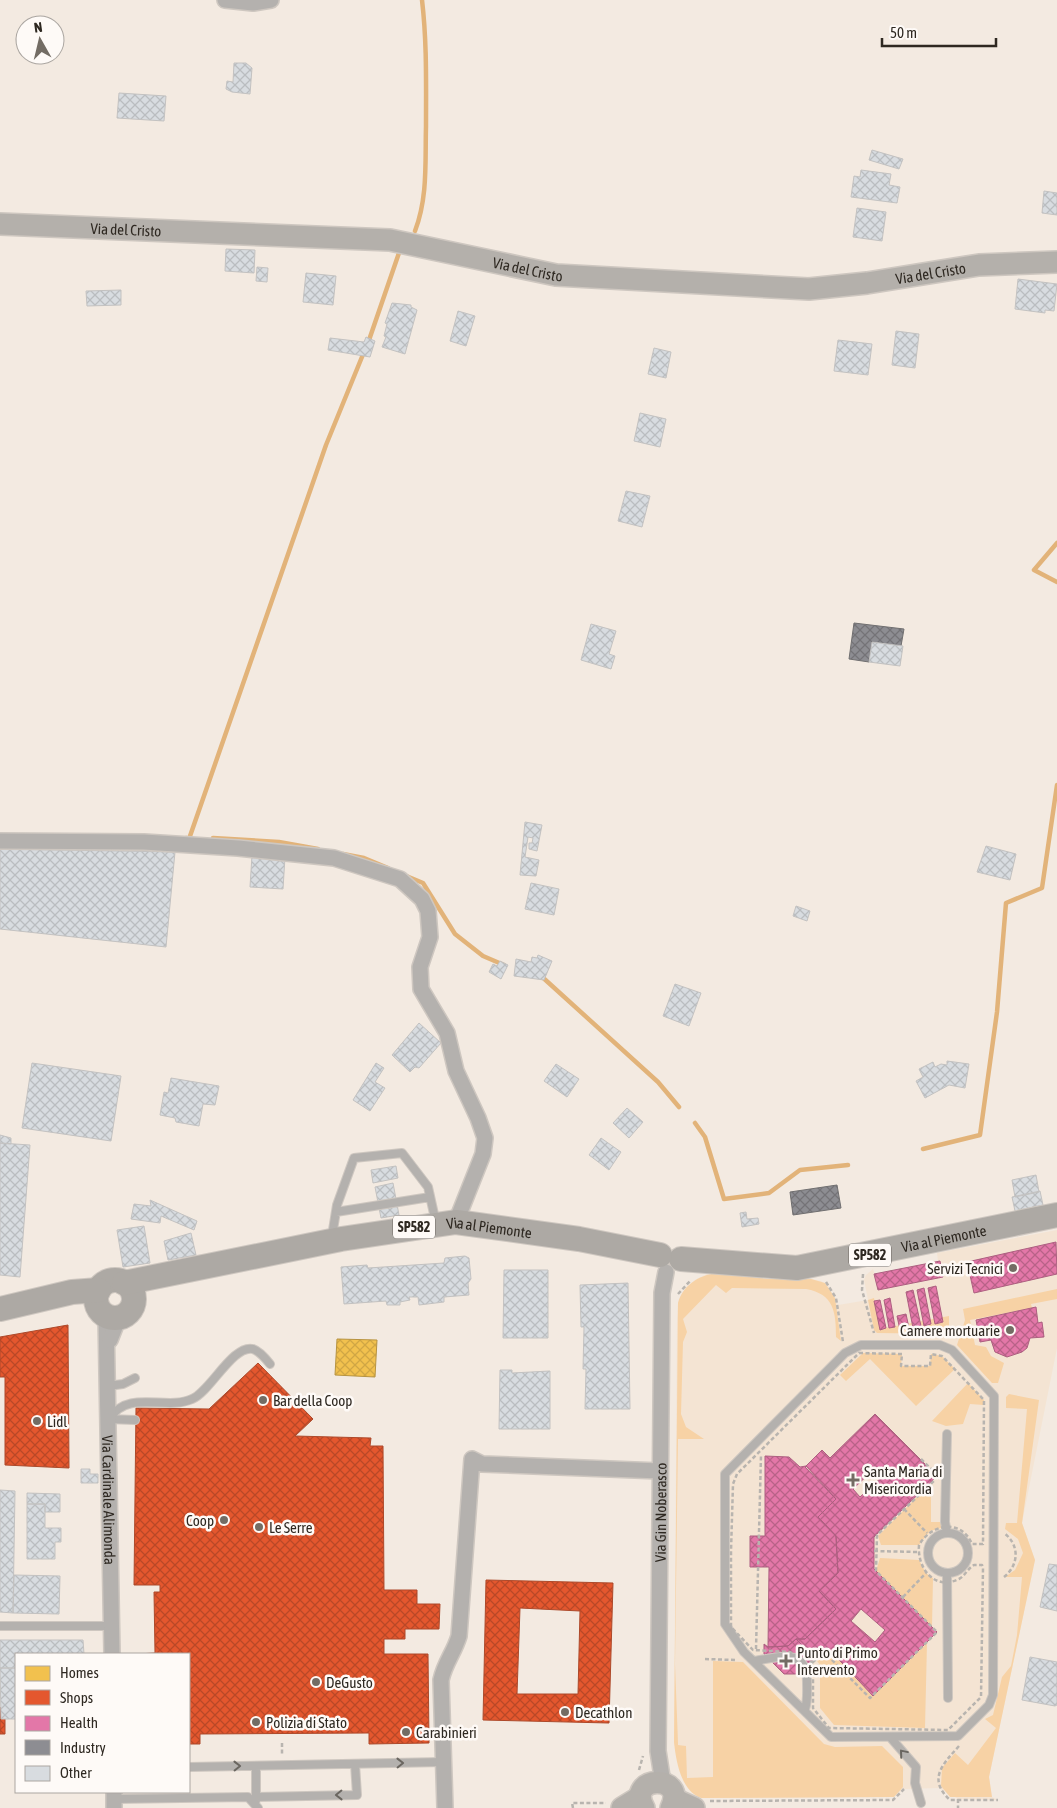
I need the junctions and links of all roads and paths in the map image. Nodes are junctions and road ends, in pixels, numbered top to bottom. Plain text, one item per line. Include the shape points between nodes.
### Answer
1 (225, 0) edge
2 (271, 0) edge
3 (0, 224) edge
4 (1057, 262) edge
5 (0, 841) edge
6 (430, 1197) junction
7 (336, 1212) junction
8 (1057, 1216) edge
9 (446, 1223) junction
10 (332, 1241) junction
11 (675, 1266) junction
12 (865, 1270) dead end
13 (822, 1280) dead end
14 (129, 1290) junction
15 (677, 1297) dead end
16 (105, 1307) junction
17 (0, 1309) edge
18 (876, 1335) dead end
19 (841, 1347) dead end
20 (270, 1364) dead end
21 (135, 1378) dead end
22 (108, 1386) junction
23 (800, 1398) junction
24 (807, 1404) junction
25 (108, 1419) junction
26 (135, 1420) dead end
27 (947, 1434) dead end
28 (762, 1447) junction
29 (921, 1459) dead end
30 (660, 1471) junction
31 (904, 1509) junction
32 (946, 1530) junction
33 (1000, 1531) dead end
34 (927, 1534) junction
35 (875, 1552) junction
36 (918, 1552) junction
37 (926, 1573) junction
38 (947, 1577) junction
39 (999, 1579) dead end
40 (902, 1598) junction
41 (0, 1626) edge
42 (112, 1626) junction
43 (756, 1650) junction
44 (112, 1653) edge
45 (705, 1659) dead end
46 (741, 1660) dead end
47 (754, 1661) junction
48 (812, 1663) junction
49 (948, 1698) dead end
50 (802, 1709) junction
51 (890, 1737) junction
52 (960, 1745) dead end
53 (651, 1751) junction
54 (443, 1762) junction
55 (355, 1764) junction
56 (256, 1766) junction
57 (190, 1767) edge
58 (904, 1782) dead end
59 (654, 1793) edge
60 (154, 1796) edge
61 (958, 1799) junction
62 (114, 1800) edge
63 (998, 1800) dead end
64 (255, 1802) edge
65 (921, 1803) dead end
66 (616, 1805) edge
67 (698, 1805) edge
68 (445, 1808) edge
69 (572, 1808) edge
70 (958, 1808) edge

1 - 2 street via 253,3
3 - 4 street, Via del Cristo via 390,240 556,275 809,289 868,284 979,265
5 - 9 street via 144,842 256,849 334,858 400,879 422,899 428,911 430,937 420,967 421,989 447,1033 456,1071 484,1138 483,1154
6 - 7 lane
6 - 7 lane via 428,1187 402,1154 354,1158
6 - 9 lane
7 - 10 lane
8 - 11 main road, Via al Piemonte / SP582 via 796,1268
9 - 10 main road, Via al Piemonte / SP582
9 - 11 main road, Via al Piemonte / SP582 via 579,1239
10 - 14 main road, Via al Piemonte / SP582 via 170,1275
11 - 15 path via 684,1286
11 - 30 street, Via Gin Noberasco via 662,1293
12 - 18 path via 862,1290 871,1330
13 - 19 path via 836,1298
14 - 16 main road, Via al Piemonte / SP582 via 130,1310
14 - 16 main road, Via al Piemonte / SP582 via 109,1282
16 - 17 main road, Via al Piemonte / SP582 via 51,1297
16 - 22 street, Via Cardinale Alimonda
20 - 25 lane via 255,1349 248,1348 238,1353 194,1399 129,1402
21 - 22 lane
22 - 25 street, Via Cardinale Alimonda
23 - 24 path
23 - 47 lane via 725,1474 725,1624
23 - 51 lane via 845,1353 861,1345 946,1347 994,1396 993,1695 989,1705 958,1736
24 - 28 path
24 - 32 path via 859,1354 902,1354 901,1366 930,1366 931,1354 942,1356 984,1400 983,1544 972,1544 961,1530
25 - 26 lane
25 - 42 street, Via Cardinale Alimonda
27 - 32 lane
28 - 43 path
28 - 43 path via 734,1479 731,1551 731,1628 750,1649
29 - 31 path via 938,1476
30 - 53 street, Via Gin Noberasco
30 - 54 street via 482,1464 472,1459 460,1636 454,1652 445,1663 441,1680
31 - 34 path
31 - 35 path via 877,1535
32 - 34 path via 939,1527
32 - 38 lane via 934,1538 928,1548 928,1560 935,1570
32 - 38 lane via 964,1540 968,1552 967,1562
33 - 39 path via 1011,1540 1016,1554 1010,1572
34 - 36 path
35 - 36 path
35 - 40 path via 876,1571
36 - 37 path
37 - 38 path via 938,1581
37 - 40 path
38 - 48 path via 960,1578 974,1565 983,1566 981,1696 948,1730 829,1728 813,1708
38 - 49 lane
40 - 48 path via 937,1632 870,1698 824,1652
41 - 42 lane
42 - 44 street, Via Cardinale Alimonda
43 - 48 path via 790,1652 801,1659 807,1657
45 - 46 path
47 - 50 lane
47 - 50 lane via 786,1656 797,1658 806,1667 807,1674 808,1701
50 - 51 lane via 831,1737
65 -> 51 lane via 915,1783 916,1767
52 - 61 path via 939,1771 942,1793 950,1800
53 - 59 street, Via Gin Noberasco
53 - 59 path
55 -> 54 lane
54 - 68 street
55 - 56 lane
55 -> 64 lane via 357,1795
57 -> 56 lane
56 - 64 lane
58 - 67 path via 904,1790 893,1800
59 - 66 street
59 - 67 street
60 - 62 lane
60 - 64 lane
61 - 63 path
61 - 70 path
66 - 69 path via 572,1803

